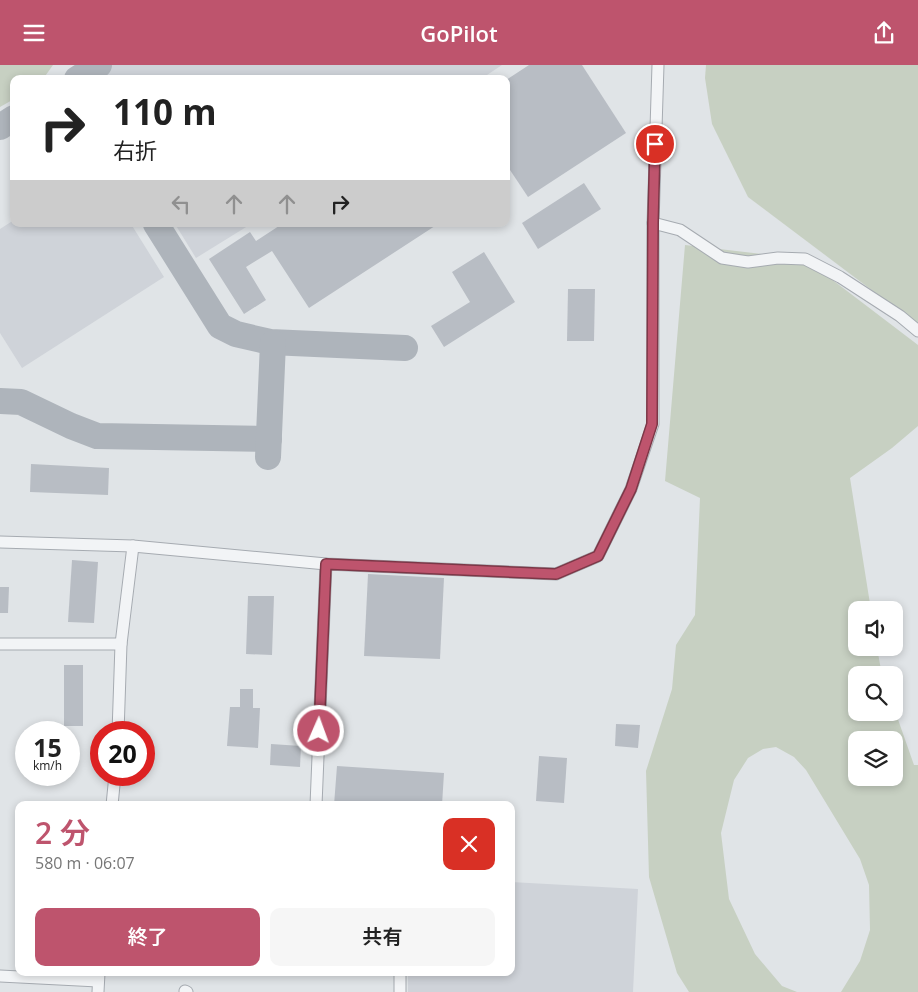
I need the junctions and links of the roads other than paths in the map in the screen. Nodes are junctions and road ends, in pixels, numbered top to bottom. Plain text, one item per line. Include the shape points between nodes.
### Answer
1 (658, 65) edge
2 (653, 223) junction
3 (918, 331) edge
4 (0, 542) edge
5 (133, 546) junction
6 (326, 564) junction
7 (0, 644) edge
8 (121, 644) junction
9 (118, 721) edge
10 (114, 786) edge
11 (112, 801) edge
12 (316, 801) edge
13 (0, 976) edge
14 (400, 976) edge
15 (98, 982) edge
16 (400, 992) edge

1 - 2 street
2 - 3 street via 680,230 722,258 748,262 805,259 840,277
2 - 6 street via 652,424 631,489 598,556 556,574
4 - 5 street
5 - 6 street
5 - 8 street
6 - 12 street
7 - 8 street
8 - 9 street
10 - 11 street
13 - 15 street
14 - 16 street

